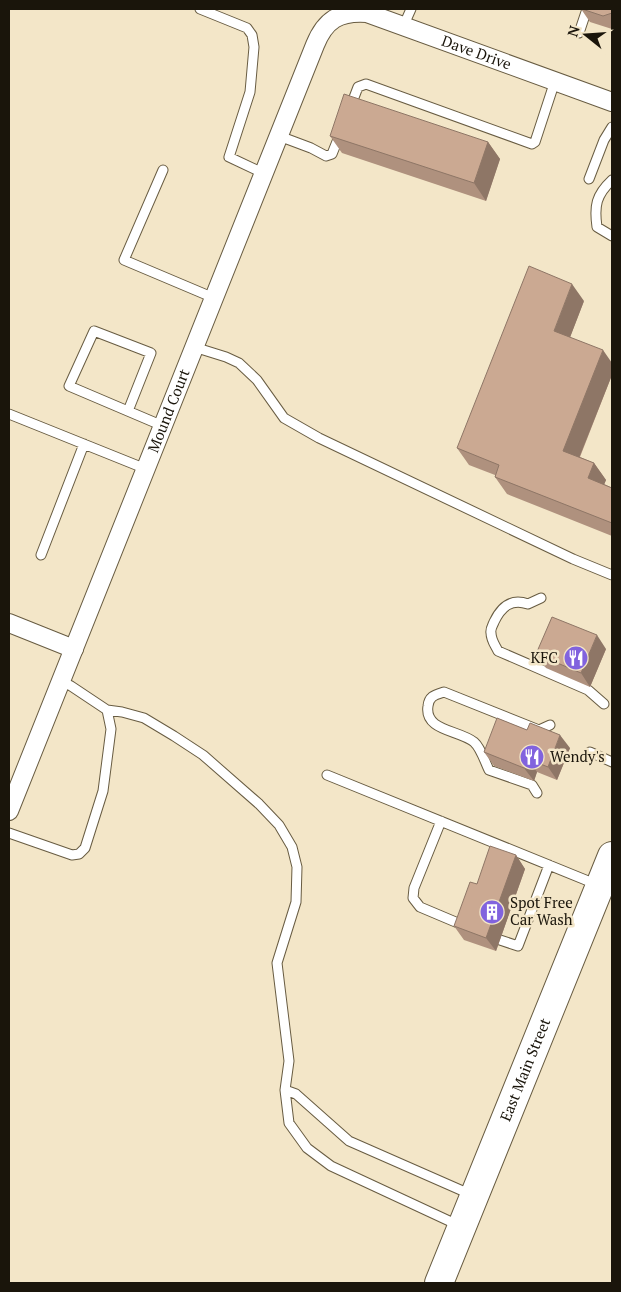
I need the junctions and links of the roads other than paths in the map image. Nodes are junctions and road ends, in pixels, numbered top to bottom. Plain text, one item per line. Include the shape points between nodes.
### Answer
1 (200, 9) edge
2 (410, 9) edge
3 (587, 9) edge
4 (335, 12) edge
5 (403, 27) junction
6 (579, 32) dead end
7 (555, 82) junction
8 (612, 102) edge
9 (612, 127) edge
10 (279, 136) junction
11 (163, 170) dead end
12 (265, 174) junction
13 (589, 179) dead end
14 (612, 180) edge
15 (612, 236) edge
16 (214, 298) junction
17 (194, 347) junction
18 (128, 411) junction
19 (9, 414) edge
20 (163, 426) junction
21 (84, 444) junction
22 (146, 469) junction
23 (41, 555) dead end
24 (612, 575) edge
25 (540, 598) dead end
26 (9, 623) edge
27 (74, 649) junction
28 (61, 681) junction
29 (604, 704) dead end
30 (107, 710) junction
31 (550, 725) dead end
32 (590, 752) dead end
33 (612, 762) edge
34 (327, 775) dead end
35 (537, 793) dead end
36 (9, 811) edge
37 (441, 821) junction
38 (9, 834) edge
39 (549, 865) junction
40 (608, 869) edge
41 (468, 927) edge
42 (500, 940) dead end
43 (285, 1090) junction
44 (474, 1196) junction
45 (462, 1227) junction
46 (439, 1283) edge

1 - 12 lane via 247,28 252,35 250,92 229,157
2 - 5 lane
3 - 6 lane
4 - 5 street, Dave Drive via 367,13
4 - 10 street, Mound Court via 318,36
5 - 7 street, Dave Drive
7 - 8 street, Dave Drive
7 - 10 lane via 532,144 366,84 358,87 332,154 326,156
9 - 13 lane
10 - 12 street, Mound Court
11 - 16 lane via 124,260
12 - 16 street, Mound Court
14 - 15 lane via 600,194 595,211 597,227
16 - 17 street, Mound Court
17 - 20 street, Mound Court
17 - 24 lane via 239,363 257,380 284,418 319,438
18 - 18 lane via 69,386 94,331 151,353
18 - 20 lane
19 - 21 lane
20 - 22 street, Mound Court
21 - 22 lane
21 - 23 lane
22 - 27 street, Mound Court
25 - 29 lane via 528,604 520,601 503,607 490,631 498,651 588,690
26 - 27 street
27 - 28 street, Mound Court
28 - 30 lane
28 - 36 street, Mound Court
30 - 38 lane via 111,730 103,791 84,848 79,854 72,855
30 - 43 lane via 144,718 203,755 279,825 292,847 297,867 296,902 278,963 289,1061
31 - 35 lane via 539,730 444,692 432,695 428,702 429,719 475,743 489,770 532,785
32 - 33 lane
34 - 37 lane
37 - 39 lane
37 - 41 lane via 413,898 420,907
39 - 40 lane
39 - 42 lane via 518,946
40 - 44 main road, East Main Street
43 - 44 lane via 296,1094 349,1141
43 - 45 lane via 289,1122 306,1148 331,1166
44 - 45 main road, East Main Street
45 - 46 main road, East Main Street

